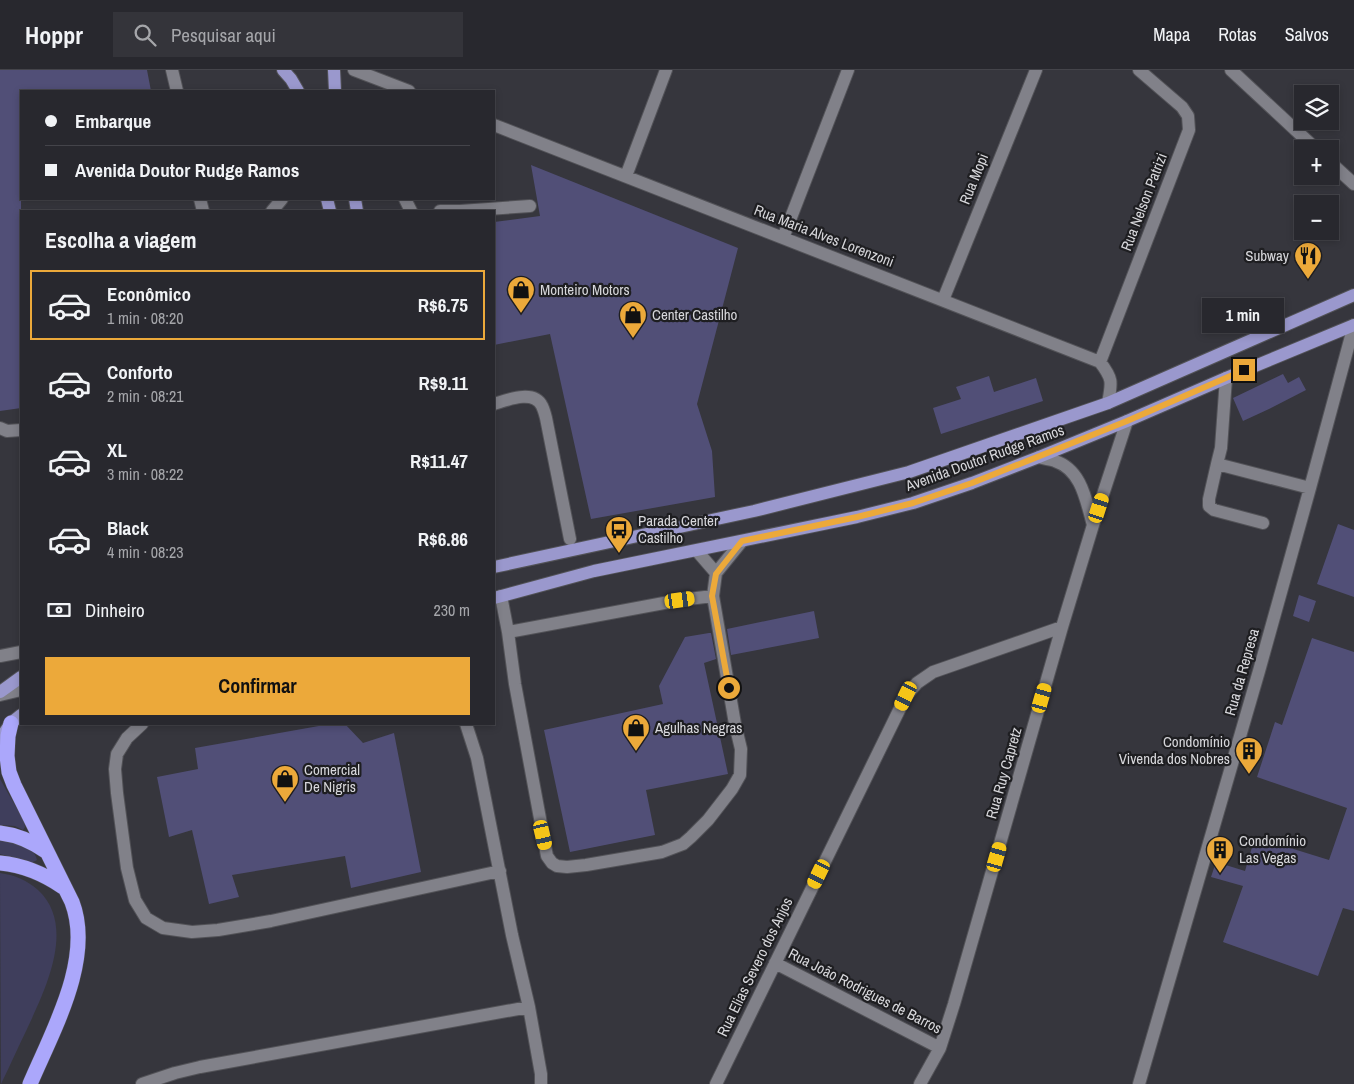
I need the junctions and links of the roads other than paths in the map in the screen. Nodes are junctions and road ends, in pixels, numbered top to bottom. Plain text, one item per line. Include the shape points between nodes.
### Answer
1 (172, 70) edge
2 (334, 70) edge
3 (354, 70) edge
4 (666, 70) edge
5 (848, 70) edge
6 (1036, 70) edge
7 (1139, 70) edge
8 (1231, 70) edge
9 (288, 73) edge
10 (177, 90) edge
11 (297, 90) edge
12 (335, 90) edge
13 (406, 90) edge
14 (495, 124) edge
15 (1306, 140) edge
16 (1339, 170) edge
17 (626, 176) junction
18 (1354, 184) edge
19 (281, 200) edge
20 (530, 206) dead end
21 (273, 210) edge
22 (474, 210) edge
23 (783, 238) junction
24 (1354, 295) edge
25 (942, 300) junction
26 (1354, 325) edge
27 (1100, 362) junction
28 (1226, 378) junction
29 (495, 403) edge
30 (1108, 403) junction
31 (1127, 421) junction
32 (0, 428) edge
33 (20, 430) edge
34 (1039, 457) junction
35 (1217, 464) junction
36 (1310, 488) junction
37 (1263, 523) dead end
38 (1093, 525) junction
39 (570, 539) dead end
40 (742, 541) junction
41 (696, 551) junction
42 (497, 565) edge
43 (716, 574) junction
44 (712, 596) junction
45 (498, 597) edge
46 (1062, 627) junction
47 (508, 632) junction
48 (20, 652) edge
49 (0, 656) edge
50 (20, 678) edge
51 (20, 690) edge
52 (0, 693) edge
53 (16, 719) edge
54 (141, 725) edge
55 (466, 725) edge
56 (0, 739) edge
57 (0, 833) edge
58 (47, 852) junction
59 (0, 863) edge
60 (500, 871) junction
61 (63, 887) junction
62 (775, 963) junction
63 (529, 1007) junction
64 (940, 1048) junction
65 (30, 1084) edge
66 (142, 1084) edge
67 (541, 1084) edge
68 (716, 1084) edge
69 (920, 1084) edge
70 (1139, 1084) edge

1 - 10 street
2 - 12 main road
3 - 13 street
4 - 17 street
5 - 23 street
6 - 25 street, Rua Mopi
7 - 27 street, Rua Nelson Patrizi via 1182,107 1188,116 1190,130
8 - 15 street
9 - 11 main road
14 - 17 street, Rua Maria Alves Lorenzoni
16 - 18 street
17 - 23 street, Rua Maria Alves Lorenzoni
19 - 21 street
20 - 22 street
23 - 25 street, Rua Maria Alves Lorenzoni
24 - 30 main road, Avenida Doutor Rudge Ramos
25 - 27 street, Rua Maria Alves Lorenzoni
26 - 28 main road, Avenida Doutor Rudge Ramos
26 - 36 street, Rua da Represa
27 - 30 street via 1109,373 1112,385
28 - 31 main road, Avenida Doutor Rudge Ramos
28 - 35 street
29 - 39 street via 527,397 542,404
30 - 42 main road, Avenida Doutor Rudge Ramos via 909,472 754,511
31 - 34 main road, Avenida Doutor Rudge Ramos
31 - 38 street, Rua Ruy Capretz
32 - 33 street
34 - 38 street via 1070,469 1081,483
34 - 40 main road, Avenida Doutor Rudge Ramos via 913,503
35 - 36 street
35 - 37 street via 1209,506
36 - 70 street, Rua da Represa
38 - 46 street, Rua Ruy Capretz
40 - 41 main road, Avenida Doutor Rudge Ramos
40 - 43 street
41 - 43 street
41 - 45 main road, Avenida Doutor Rudge Ramos via 594,571
43 - 44 street
44 - 47 street
44 - 47 street via 741,749 740,775 708,820 682,844 662,852 596,864 557,866 548,856
45 - 47 street
46 - 62 street, Rua Elias Severo dos Anjos via 934,672 916,683 906,696
46 - 64 street, Rua Ruy Capretz
48 - 49 street
50 - 52 main road
51 - 52 street
53 - 56 main road
53 - 58 highway via 7,748 10,772
54 - 60 street via 117,754 117,794 127,868 135,900 146,918 163,928 192,932 272,922
55 - 60 street via 477,758
57 - 58 highway via 22,838
58 - 61 highway
59 - 61 highway via 35,872
60 - 63 street
61 - 65 highway via 74,909 78,928 75,971
62 - 64 street, Rua João Rodrigues de Barros
62 - 68 street, Rua Elias Severo dos Anjos
63 - 66 street via 200,1067
63 - 67 street
64 - 69 street, Rua Ruy Capretz

